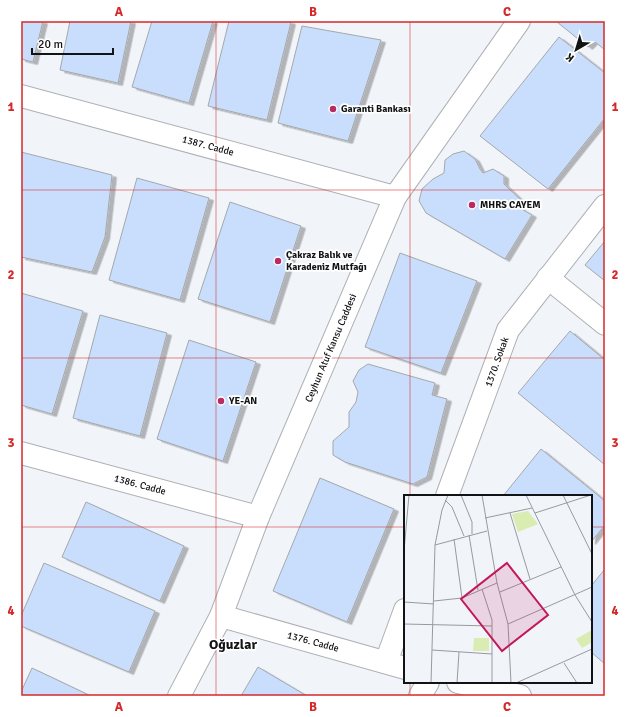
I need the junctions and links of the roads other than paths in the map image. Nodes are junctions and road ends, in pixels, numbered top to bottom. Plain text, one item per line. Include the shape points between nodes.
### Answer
1 (519, 21) edge
2 (21, 96) edge
3 (396, 197) junction
4 (605, 206) edge
5 (548, 278) junction
6 (605, 324) edge
7 (21, 453) edge
8 (447, 495) edge
9 (258, 517) junction
10 (221, 616) junction
11 (404, 616) edge
12 (396, 665) edge
13 (427, 683) edge
14 (462, 683) edge
15 (179, 696) edge
16 (420, 696) edge
17 (520, 696) edge

1 - 3 street, Ceyhun Atuf Kansu Caddesi
2 - 3 street, 1387. Cadde
3 - 9 street, Ceyhun Atuf Kansu Caddesi
4 - 5 street, 1370. Sokak
5 - 6 street
5 - 8 street, 1370. Sokak via 508,330
7 - 9 street, 1386. Cadde
9 - 10 street, Ceyhun Atuf Kansu Caddesi
10 - 12 street, 1376. Cadde
10 - 15 street, Ceyhun Atuf Kansu Caddesi
11 - 12 street
13 - 16 street
14 - 17 street

